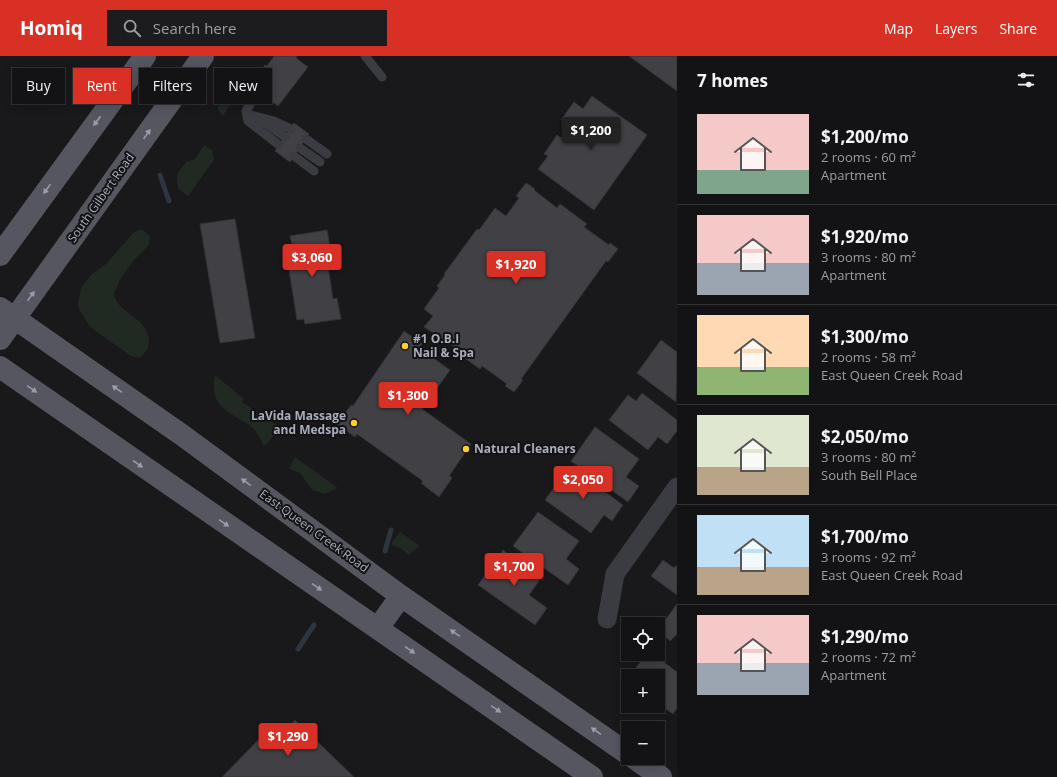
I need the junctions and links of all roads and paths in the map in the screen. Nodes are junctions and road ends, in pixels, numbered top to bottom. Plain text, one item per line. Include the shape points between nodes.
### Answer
1 (145, 56) edge
2 (202, 56) edge
3 (365, 56) edge
4 (382, 76) dead end
5 (250, 104) edge
6 (255, 116) junction
7 (300, 148) joint
8 (0, 255) edge
9 (7, 313) edge
10 (0, 339) edge
11 (0, 367) edge
12 (677, 487) edge
13 (402, 596) junction
14 (607, 619) dead end
15 (378, 628) junction
16 (621, 749) edge
17 (644, 765) edge
18 (592, 777) edge
19 (661, 777) edge

1 -> 8 main road
9 -> 2 main road, South Gilbert Road
3 - 4 lane
5 - 6 lane
6 - 6 lane via 285,137 248,121
7 - 7 lane via 320,162
9 - 10 main road, South Gilbert Road
13 -> 9 main road, East Queen Creek Road via 182,435
11 -> 15 main road
12 - 14 street via 615,574
13 - 15 main road
16 -> 13 main road, East Queen Creek Road
15 -> 18 main road
17 - 19 main road

